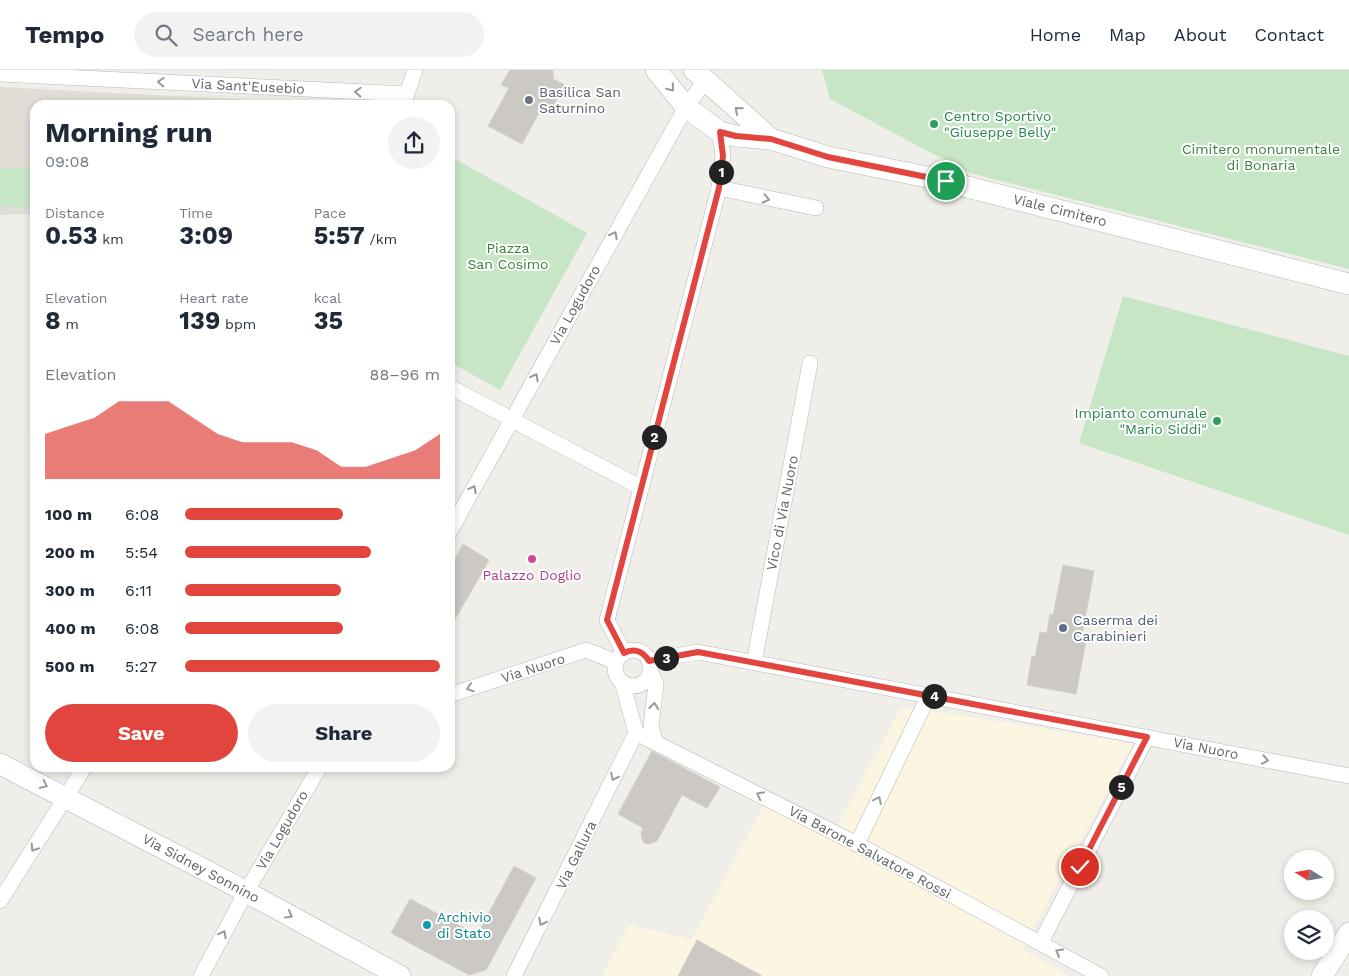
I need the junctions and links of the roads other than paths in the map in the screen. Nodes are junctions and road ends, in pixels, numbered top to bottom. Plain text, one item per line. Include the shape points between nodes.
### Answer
1 (415, 70) edge
2 (656, 70) edge
3 (29, 73) edge
4 (0, 74) edge
5 (141, 75) edge
6 (699, 75) edge
7 (213, 77) edge
8 (405, 100) edge
9 (686, 106) junction
10 (720, 132) junction
11 (771, 139) junction
12 (719, 188) junction
13 (816, 208) dead end
14 (1349, 284) edge
15 (810, 363) dead end
16 (455, 390) edge
17 (504, 415) dead end
18 (520, 424) dead end
19 (640, 487) junction
20 (455, 522) edge
21 (620, 657) junction
22 (754, 663) junction
23 (650, 666) junction
24 (622, 682) junction
25 (455, 693) edge
26 (929, 695) junction
27 (636, 733) junction
28 (1147, 737) junction
29 (656, 742) junction
30 (0, 764) edge
31 (82, 772) edge
32 (316, 772) edge
33 (1349, 776) edge
34 (67, 797) junction
35 (857, 844) junction
36 (246, 892) junction
37 (0, 902) edge
38 (1349, 933) edge
39 (1041, 942) junction
40 (201, 976) edge
41 (400, 976) edge
42 (514, 976) edge
43 (1101, 976) edge
44 (1322, 976) edge

1 - 8 street
2 -> 9 main road
3 - 4 street, Via Sant'Eusebio
3 - 5 street, Via Sant'Eusebio
7 -> 5 street, Via Sant'Eusebio
6 - 9 street, Via Logudoro
11 -> 6 main road
8 -> 7 street, Via Sant'Eusebio
9 - 10 main road
20 -> 9 street, Via Logudoro
10 - 11 main road
10 - 12 street via 723,156
11 - 14 main road, Viale Cimitero via 828,157 932,178
12 -> 13 street
12 - 19 street
15 - 22 street, Vico di Via Nuoro
16 - 17 street
18 - 19 street
19 - 21 street via 607,620
21 - 23 street via 638,651
21 - 24 street via 616,673
21 -> 25 street, Via Nuoro via 586,650
22 - 23 street, Via Nuoro via 698,652
22 - 26 street, Via Nuoro
23 - 24 street via 648,678 638,685 629,686
29 -> 23 street via 651,726 656,684
24 - 27 street
26 - 28 street, Via Nuoro
35 -> 26 street
27 - 29 street, Via Barone Salvatore Rossi
27 -> 42 street, Via Gallura
28 -> 33 street, Via Nuoro
28 - 39 street
35 -> 29 street, Via Barone Salvatore Rossi
30 -> 34 main road, Via Sidney Sonnino
31 - 34 street
32 - 36 street, Via Logudoro
34 - 36 main road, Via Sidney Sonnino
34 -> 37 street
35 - 39 street, Via Barone Salvatore Rossi
40 -> 36 street, Via Logudoro
36 -> 41 main road, Via Sidney Sonnino
38 - 44 main road
43 -> 39 street, Via Barone Salvatore Rossi

